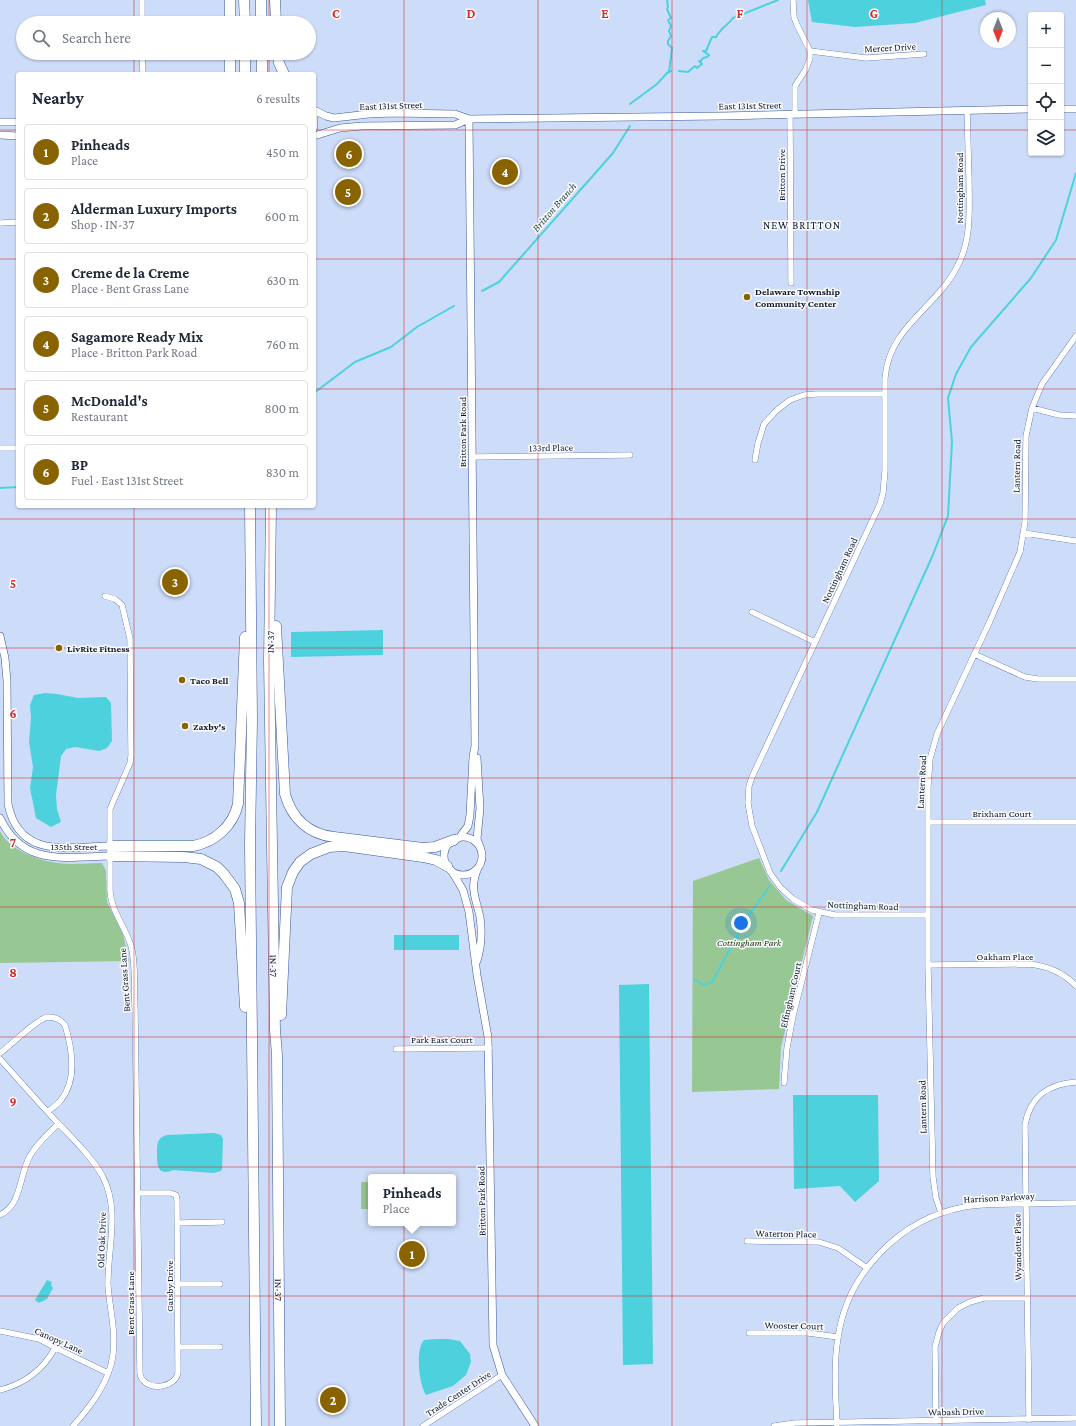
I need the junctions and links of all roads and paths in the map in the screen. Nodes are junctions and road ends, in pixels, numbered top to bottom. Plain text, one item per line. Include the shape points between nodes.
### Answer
1 (142, 0) edge
2 (230, 0) edge
3 (244, 0) edge
4 (261, 0) edge
5 (275, 0) edge
6 (793, 0) edge
7 (142, 16) edge
8 (230, 16) edge
9 (245, 16) edge
10 (261, 16) edge
11 (276, 16) edge
12 (810, 51) junction
13 (924, 54) dead end
14 (142, 60) edge
15 (230, 60) edge
16 (245, 60) edge
17 (262, 60) edge
18 (279, 60) edge
19 (143, 72) edge
20 (230, 72) edge
21 (245, 72) edge
22 (262, 72) edge
23 (283, 72) edge
24 (1028, 109) edge
25 (1064, 109) edge
26 (1076, 109) edge
27 (316, 111) edge
28 (967, 111) junction
29 (792, 114) junction
30 (470, 119) junction
31 (0, 122) edge
32 (16, 122) edge
33 (316, 135) edge
34 (0, 136) edge
35 (16, 136) edge
36 (16, 222) edge
37 (0, 223) edge
38 (791, 283) dead end
39 (1076, 336) edge
40 (884, 394) junction
41 (1032, 408) junction
42 (1076, 416) edge
43 (0, 448) edge
44 (16, 448) edge
45 (630, 455) dead end
46 (472, 457) junction
47 (755, 460) dead end
48 (270, 508) edge
49 (249, 509) edge
50 (1024, 533) junction
51 (1076, 541) edge
52 (271, 542) junction
53 (105, 596) dead end
54 (251, 604) junction
55 (752, 612) dead end
56 (0, 636) edge
57 (815, 642) junction
58 (974, 654) junction
59 (1076, 679) edge
60 (475, 746) junction
61 (0, 818) edge
62 (928, 822) junction
63 (1076, 822) edge
64 (457, 839) junction
65 (110, 846) junction
66 (481, 850) junction
67 (110, 856) junction
68 (478, 867) junction
69 (449, 868) junction
70 (819, 912) junction
71 (928, 915) junction
72 (476, 966) junction
73 (928, 966) junction
74 (1076, 986) edge
75 (488, 1048) junction
76 (396, 1049) dead end
77 (0, 1054) edge
78 (277, 1055) junction
79 (0, 1059) edge
80 (252, 1063) junction
81 (1076, 1082) edge
82 (784, 1084) dead end
83 (48, 1112) junction
84 (58, 1124) junction
85 (138, 1194) junction
86 (1076, 1203) edge
87 (1026, 1204) junction
88 (941, 1214) junction
89 (0, 1215) edge
90 (178, 1222) junction
91 (222, 1222) dead end
92 (747, 1242) dead end
93 (866, 1268) junction
94 (177, 1284) junction
95 (220, 1284) dead end
96 (1027, 1298) junction
97 (0, 1331) edge
98 (749, 1333) dead end
99 (838, 1337) junction
100 (220, 1346) dead end
101 (178, 1347) junction
102 (55, 1348) junction
103 (108, 1373) junction
104 (502, 1375) junction
105 (143, 1381) joint
106 (0, 1390) edge
107 (1076, 1418) edge
108 (1029, 1420) junction
109 (936, 1421) junction
110 (837, 1424) edge
111 (73, 1426) edge
112 (256, 1426) edge
113 (280, 1426) edge
114 (423, 1426) edge
115 (535, 1426) edge
116 (774, 1426) edge

1 - 7 street
2 - 8 highway
3 - 9 highway
4 - 10 highway
5 - 11 highway
6 - 12 street via 797,25
12 - 13 street, Mercer Drive via 866,58
12 - 29 street, Britton Drive via 806,69 795,86
14 - 19 street
15 - 20 highway
16 - 21 highway
17 - 22 highway
18 - 23 highway
24 - 28 street, East 131st Street
25 - 26 street
27 - 30 street, East 131st Street via 334,118 370,114 455,114
28 - 29 street, East 131st Street
28 - 40 street, Nottingham Road via 969,220 961,259 950,280 895,342 886,365
29 - 30 street, East 131st Street
29 - 38 street, Britton Drive
30 - 33 street, East 131st Street via 455,125 349,127
30 - 46 street, Britton Park Road
31 - 32 street
34 - 35 street
36 - 37 street
39 - 41 street, Lantern Road via 1042,384
40 - 47 street via 816,394 790,400 764,424
40 - 57 street, Nottingham Road via 885,471 882,498
41 - 42 street
41 - 50 street, Lantern Road via 1025,444
43 - 44 street
45 - 46 street, 133rd Place
46 - 60 street, Britton Park Road
48 - 52 highway, IN-37
49 - 54 highway, IN-37
50 - 51 street
50 - 58 street, Lantern Road via 1015,566
52 - 64 highway via 285,789 294,813 308,828 324,836 423,848 435,847
52 - 78 highway, IN-37 via 269,661
53 - 65 street, Bent Grass Lane via 115,599 122,606 130,639 131,756 110,805
54 - 65 highway via 245,632 238,804 231,822 217,836 193,846
54 - 80 highway, IN-37
55 - 57 street
56 - 65 street, 135th Street via 7,681 8,804 19,832 27,839 46,846
57 - 70 street, Nottingham Road via 752,777 748,803 752,826 773,877 793,899
58 - 59 street via 1025,677
58 - 62 street, Lantern Road via 944,718 932,751 928,779
60 - 64 street, Britton Park Road via 468,826
60 - 66 street, Britton Park Road via 480,808 478,839
61 - 67 street, 135th Street via 9,835 33,853 49,857
62 - 63 street, Brixham Court
62 - 71 street, Lantern Road
64 - 66 street via 473,840
64 - 69 street via 450,843 444,854
65 - 67 street, Bent Grass Lane
66 - 68 street via 481,862
67 - 80 highway via 196,858 217,867 232,884 239,903 247,1032
67 - 85 street, Bent Grass Lane via 110,900 131,943 132,952
68 - 69 street via 462,875
68 - 72 street, Britton Park Road via 473,885 481,929
69 - 72 street, Britton Park Road via 465,895
69 - 78 highway via 436,860 423,857 338,846 316,851 300,862 287,887
70 - 71 street, Nottingham Road via 842,915
70 - 82 street, Effingham Court via 792,1022
71 - 73 street, Lantern Road
72 - 75 street, Britton Park Road
73 - 74 street, Oakham Place via 1038,965 1068,977
73 - 88 street, Lantern Road via 933,1177
75 - 76 street, Park East Court
75 - 104 street, Britton Park Road via 493,1345
77 - 83 street via 42,1019 52,1017 65,1025 72,1072 61,1100
78 - 113 highway, IN-37
79 - 83 street, Old Oak Drive
80 - 112 highway, IN-37
81 - 87 street, Wyandotte Place via 1049,1088 1030,1108 1025,1125
83 - 84 street, Old Oak Drive
84 - 89 street via 30,1156 14,1203
84 - 103 street, Old Oak Drive via 88,1155 102,1176 111,1202 112,1230 108,1285 114,1332
85 - 90 street, Gatsby Drive via 176,1195
85 - 105 street, Bent Grass Lane via 139,1360
86 - 87 street, Harrison Parkway
87 - 88 street, Harrison Parkway via 976,1205
87 - 96 street, Wyandotte Place
88 - 93 street, Harrison Parkway via 918,1224 895,1240
90 - 91 street
90 - 94 street, Gatsby Drive
92 - 93 street, Waterton Place via 824,1243 838,1248
93 - 99 street, Harrison Parkway via 846,1307
94 - 95 street
94 - 101 street, Gatsby Drive
96 - 108 street, Wyandotte Place
96 - 109 street via 984,1298 970,1302 958,1308 943,1323 934,1347
97 - 102 street, Canopy Lane via 39,1339
98 - 99 street, Wooster Court via 808,1333
99 - 110 street, Harrison Parkway
100 - 101 street
101 - 105 street, Gatsby Drive via 177,1378 173,1382 163,1386
102 - 103 street, Canopy Lane
102 - 106 street via 45,1364 35,1372 17,1384
103 - 111 street, Old Oak Drive via 93,1402
104 - 114 street, Trade Center Drive
104 - 115 street, Britton Park Road
107 - 108 street, Wabash Drive
108 - 109 street, Wabash Drive
109 - 110 street, Wabash Drive
110 - 116 street, Wabash Drive

